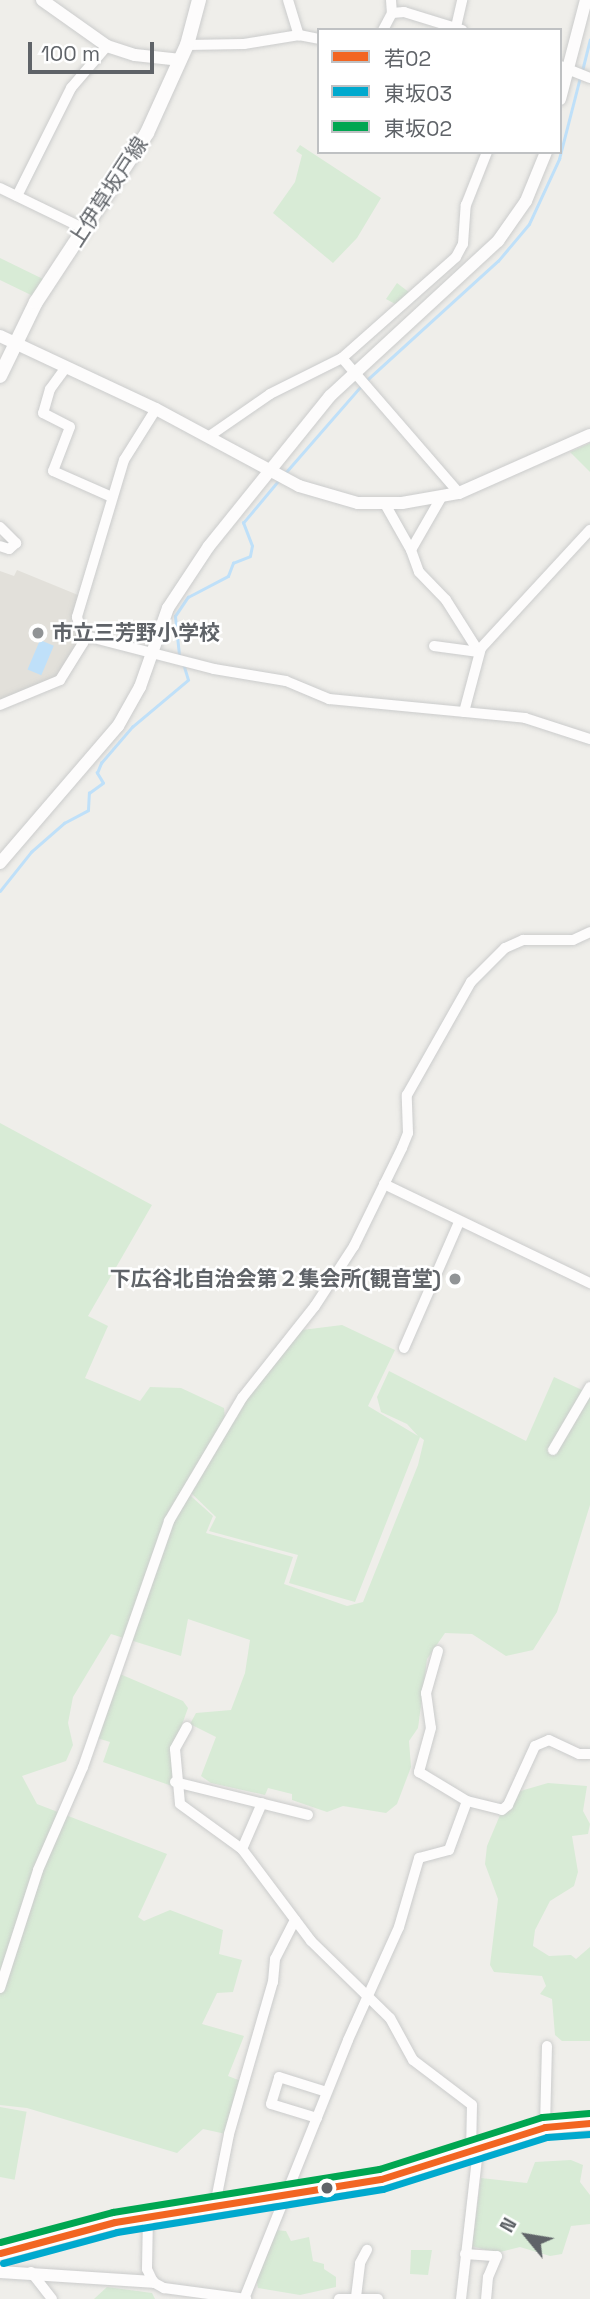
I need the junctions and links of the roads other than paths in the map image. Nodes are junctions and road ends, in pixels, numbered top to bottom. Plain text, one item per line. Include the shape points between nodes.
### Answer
1 (42, 0) edge
2 (200, 0) edge
3 (288, 0) edge
4 (391, 0) edge
5 (462, 0) edge
6 (586, 0) edge
7 (392, 13) junction
8 (384, 28) edge
9 (459, 28) edge
10 (299, 34) junction
11 (317, 38) edge
12 (187, 45) junction
13 (107, 46) junction
14 (181, 60) junction
15 (564, 68) edge
16 (590, 78) edge
17 (486, 154) edge
18 (545, 154) edge
19 (0, 188) edge
20 (17, 196) junction
21 (85, 229) junction
22 (6, 340) edge
23 (342, 358) junction
24 (64, 370) dead end
25 (355, 372) junction
26 (0, 376) edge
27 (156, 409) junction
28 (590, 435) edge
29 (208, 438) junction
30 (268, 471) junction
31 (458, 493) junction
32 (442, 496) junction
33 (112, 497) junction
34 (386, 504) junction
35 (0, 527) edge
36 (590, 530) edge
37 (0, 546) edge
38 (411, 550) junction
39 (82, 635) junction
40 (434, 646) dead end
41 (478, 651) junction
42 (151, 654) junction
43 (0, 705) edge
44 (464, 712) junction
45 (590, 738) edge
46 (0, 863) edge
47 (590, 932) edge
48 (384, 1184) junction
49 (459, 1222) junction
50 (590, 1283) edge
51 (404, 1348) dead end
52 (590, 1387) edge
53 (553, 1450) dead end
54 (438, 1651) dead end
55 (187, 1727) dead end
56 (590, 1754) edge
57 (175, 1782) junction
58 (467, 1801) junction
59 (262, 1803) junction
60 (308, 1815) dead end
61 (242, 1849) junction
62 (295, 1920) junction
63 (0, 1988) edge
64 (368, 1997) junction
65 (547, 2046) dead end
66 (327, 2092) junction
67 (317, 2118) junction
68 (590, 2123) edge
69 (545, 2127) junction
70 (474, 2152) junction
71 (289, 2193) junction
72 (215, 2205) junction
73 (148, 2216) junction
74 (367, 2250) dead end
75 (0, 2253) edge
76 (465, 2254) junction
77 (0, 2272) edge
78 (31, 2272) junction
79 (153, 2282) junction
80 (356, 2297) junction
81 (52, 2299) edge
82 (245, 2299) edge
83 (340, 2299) edge
84 (378, 2299) edge
85 (461, 2299) edge
86 (486, 2299) edge

1 - 13 street
2 - 12 main road, 上伊草坂戸線
3 - 10 street
4 - 7 street
5 - 9 street
6 - 15 street
7 - 8 street
7 - 9 street via 404,12
10 - 11 street
10 - 12 street via 244,44
12 - 14 main road, 上伊草坂戸線
13 - 14 street via 135,55
13 - 20 street via 71,88
14 - 21 main road, 上伊草坂戸線 via 147,133
15 - 16 street
17 - 23 street via 463,215 463,244 456,257
18 - 25 street via 527,201 498,241
19 - 20 street
20 - 21 street
21 - 22 main road, 上伊草坂戸線
22 - 26 main road, 上伊草坂戸線
22 - 27 street
23 - 25 street
23 - 29 street via 270,394
24 - 33 street via 50,389 43,413 69,426 52,471
25 - 30 street
25 - 31 street
27 - 29 street
27 - 33 street via 124,460
28 - 31 street
29 - 30 street
30 - 34 street via 340,499
30 - 42 street via 180,586
31 - 32 street
32 - 34 street
32 - 38 street
33 - 39 street via 77,617
34 - 38 street
35 - 37 street via 16,543 9,549
36 - 41 street
38 - 41 street via 419,572 446,600
39 - 42 street
39 - 43 street via 83,643 60,680
40 - 41 street
41 - 44 street
42 - 44 street via 286,681 329,699
42 - 46 street via 140,687 118,726
44 - 45 street via 536,720
47 - 48 street via 573,940 523,940 505,948 471,982 407,1095 408,1132
48 - 49 street
48 - 63 street via 333,1282 242,1398 169,1521 83,1767 38,1870
49 - 50 street
49 - 51 street
52 - 53 street
54 - 58 street via 428,1679 431,1728 419,1772
55 - 57 street via 175,1749
56 - 58 street via 548,1740 535,1746 502,1810
57 - 59 street
57 - 61 street via 180,1804
58 - 64 street via 449,1850 419,1858 399,1927
59 - 60 street
59 - 61 street
61 - 62 street
62 - 64 street
62 - 72 street via 275,1959 273,1982 229,2134
64 - 66 street
64 - 70 street via 399,2030 414,2060 472,2105
65 - 69 street
66 - 67 street
66 - 67 street via 279,2077 271,2104
67 - 71 street
68 - 69 main road
69 - 70 main road
70 - 71 main road via 394,2177
70 - 76 street
71 - 72 main road
71 - 82 street
72 - 73 main road
73 - 75 main road via 69,2232
73 - 79 street via 147,2269
74 - 80 street via 360,2263
76 - 85 street
76 - 86 street via 496,2256
77 - 78 street
78 - 79 street via 125,2284
78 - 81 street
79 - 82 street via 163,2288
80 - 83 street
80 - 84 street

